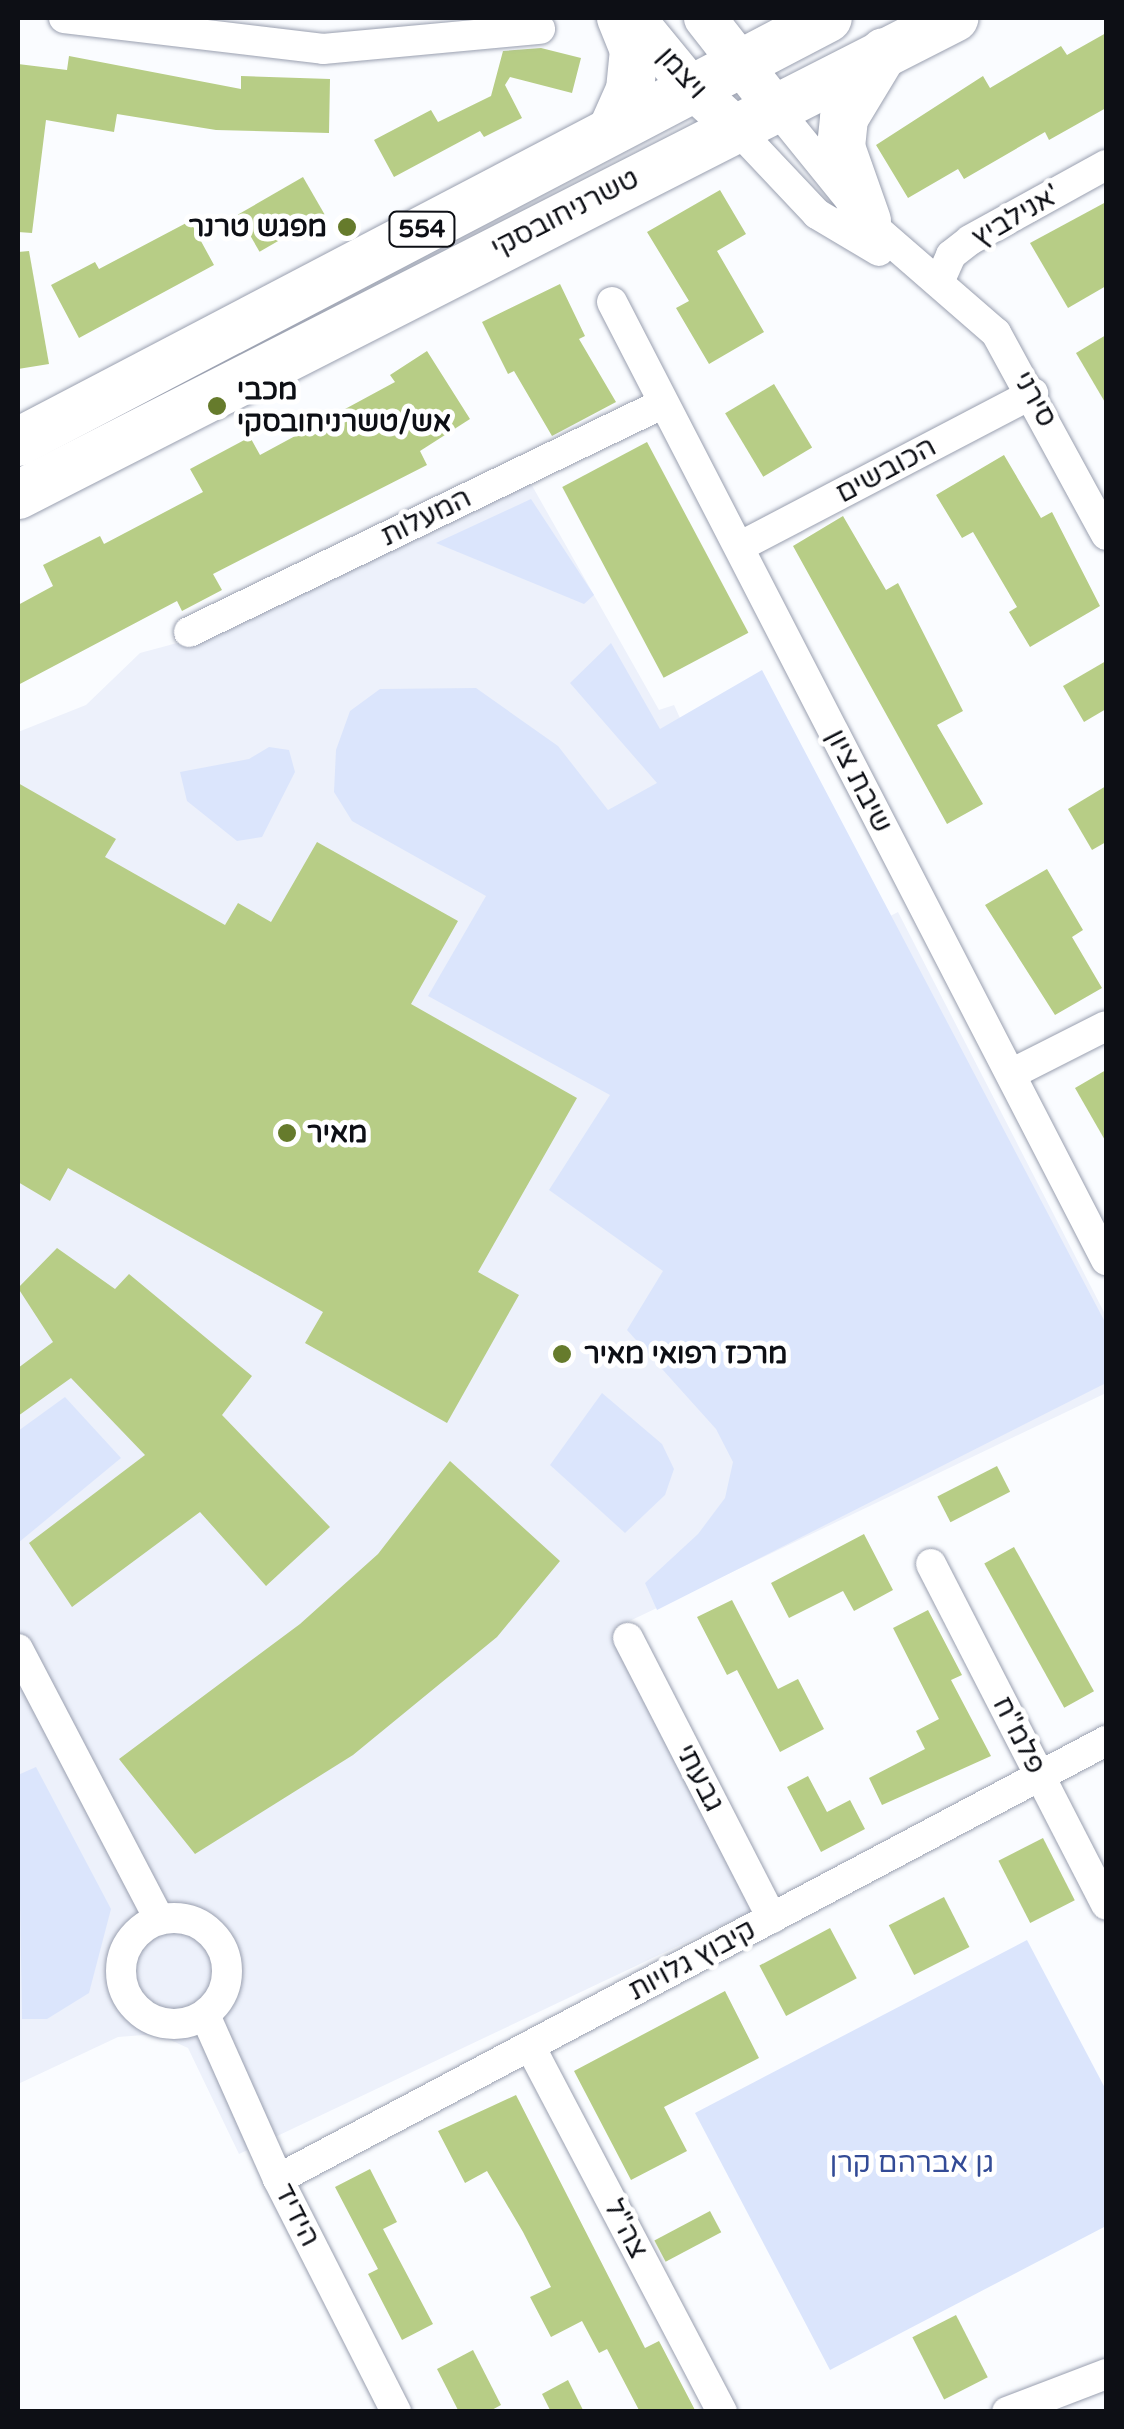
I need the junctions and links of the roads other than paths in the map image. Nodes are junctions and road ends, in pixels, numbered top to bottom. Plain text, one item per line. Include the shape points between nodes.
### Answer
1 (64, 18) edge
2 (621, 18) edge
3 (634, 18) edge
4 (705, 18) edge
5 (828, 18) edge
6 (954, 18) edge
7 (540, 29) dead end
8 (884, 52) junction
9 (741, 62) junction
10 (689, 85) junction
11 (754, 116) junction
12 (613, 128) junction
13 (1106, 164) edge
14 (867, 221) junction
15 (940, 280) junction
16 (612, 302) dead end
17 (1033, 393) junction
18 (664, 402) junction
19 (18, 442) edge
20 (18, 494) edge
21 (1106, 535) edge
22 (739, 547) junction
23 (189, 632) dead end
24 (1106, 1026) edge
25 (1010, 1074) junction
26 (1106, 1260) edge
27 (931, 1564) dead end
28 (628, 1638) dead end
29 (18, 1649) edge
30 (1106, 1740) edge
31 (1040, 1776) junction
32 (1106, 1906) edge
33 (772, 1918) junction
34 (159, 1919) junction
35 (205, 2015) junction
36 (530, 2046) junction
37 (278, 2180) junction
38 (1106, 2374) edge
39 (1046, 2403) edge
40 (396, 2412) edge
41 (722, 2412) edge
42 (1007, 2412) edge

1 - 7 street via 323,50
2 - 12 main road via 634,50 630,90
3 - 10 main road, ויצמן
4 - 9 main road, ויצמן
5 - 9 main road, טשרניחובסקי / 554
6 - 8 main road, טשרניחובסקי / 554
8 - 11 main road, טשרניחובסקי / 554
8 - 14 main road via 844,118 841,147
9 - 10 main road, טשרניחובסקי / 554
9 - 11 main road, ויצמן
10 - 11 main road, ויצמן
10 - 12 main road, טשרניחובסקי / 554
11 - 14 street, סירני
11 - 15 street, סירני via 817,214
11 - 20 main road, טשרניחובסקי / 554
12 - 19 main road, טשרניחובסקי / 554
13 - 15 street, אנילביץ' via 970,240 951,255
14 - 15 street, סירני
15 - 17 street, סירני via 996,333
16 - 18 street, שיבת ציון
17 - 21 street, סירני
17 - 22 street, הכובשים
18 - 22 street, שיבת ציון
18 - 23 street, המעלות
22 - 25 street, שיבת ציון
24 - 25 street
25 - 26 street, שיבת ציון
27 - 31 street, פלמ"ח
28 - 33 street, גבעתי
29 - 34 street
30 - 31 street, קיבוץ גלויות
31 - 32 street, פלמ"ח
31 - 33 street, קיבוץ גלויות
33 - 36 street, קיבוץ גלויות
34 - 35 street via 197,1922 223,1948 226,1985
34 - 35 street via 142,1927 121,1958 130,2002 160,2023
35 - 37 street, הידיד
36 - 37 street, קיבוץ גלויות
36 - 41 street, צה"ל
37 - 40 street, הידיד
38 - 39 street
39 - 42 street

